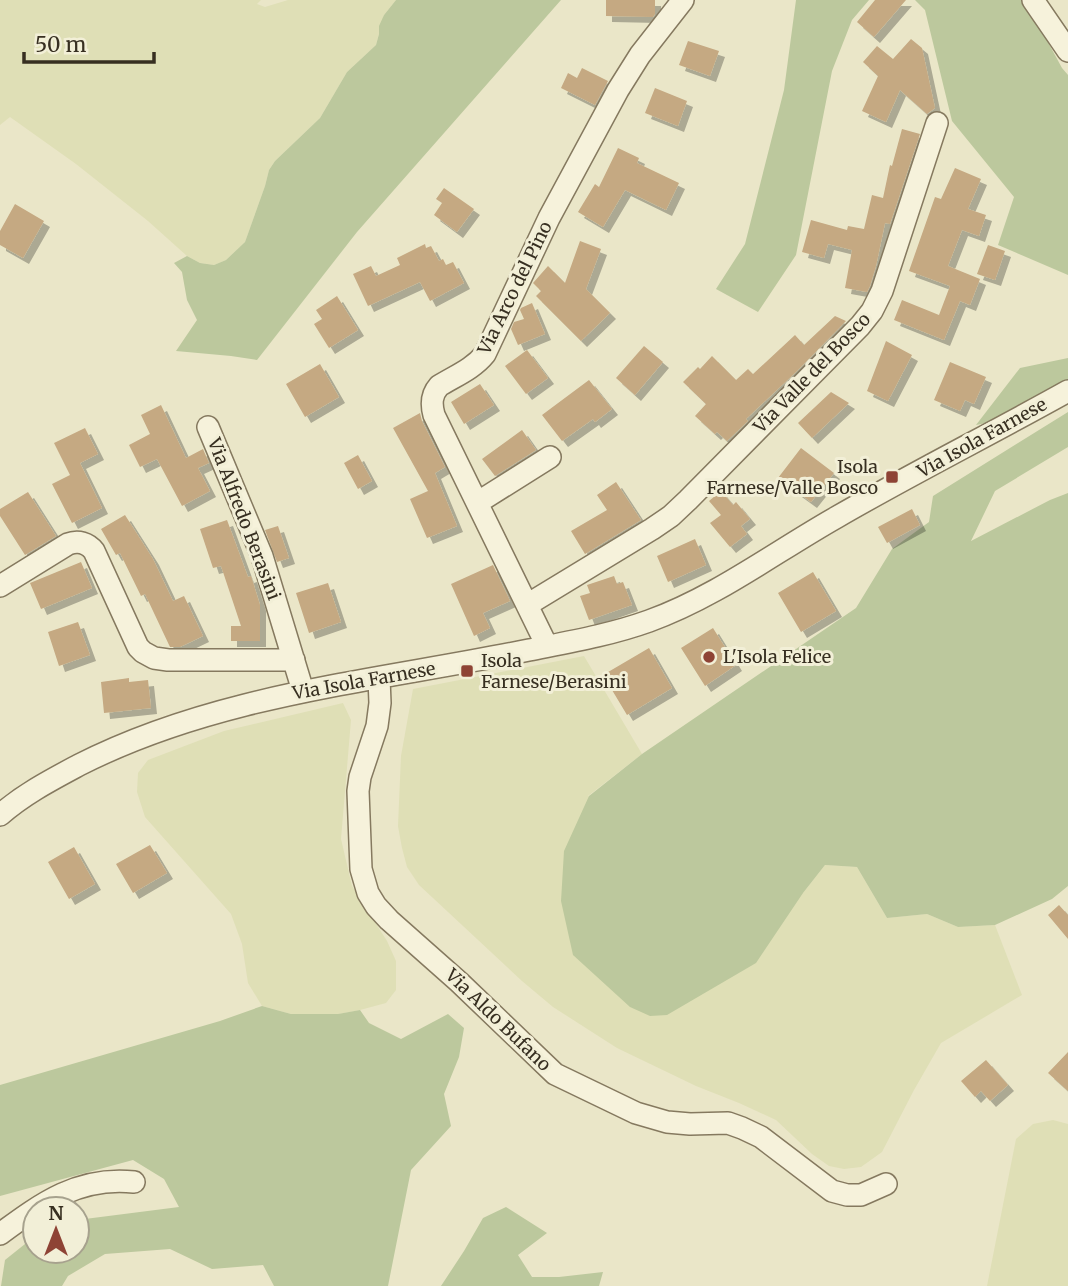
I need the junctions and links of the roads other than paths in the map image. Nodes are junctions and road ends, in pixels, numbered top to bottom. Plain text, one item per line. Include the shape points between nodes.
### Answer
1 (683, 0) edge
2 (1033, 0) edge
3 (1068, 51) edge
4 (937, 122) dead end
5 (1068, 391) edge
6 (208, 426) dead end
7 (550, 457) dead end
8 (477, 503) junction
9 (0, 586) edge
10 (527, 605) junction
11 (547, 646) junction
12 (294, 660) junction
13 (379, 678) junction
14 (303, 691) junction
15 (0, 815) edge
16 (134, 1182) dead end
17 (886, 1184) dead end
18 (0, 1234) edge

1 - 8 street, Via Arco del Pino via 618,90 542,233 485,354 433,394 434,415
2 - 3 street
4 - 10 street, Via Valle del Bosco via 882,291 860,326 671,516
5 - 11 street, Via Isola Farnese via 672,612 618,631
6 - 12 street, Via Alfredo Berasini via 262,556
7 - 8 street
8 - 10 street, Via Arco del Pino
9 - 12 street via 68,544 81,543 94,551 143,652 168,660
10 - 11 street, Via Arco del Pino
11 - 13 street, Via Isola Farnese
12 - 14 street, Via Alfredo Berasini
13 - 14 street, Via Isola Farnese
13 - 17 street, Via Aldo Bufano via 377,726 358,790 361,869 369,893 388,920 555,1074 636,1113 667,1122 728,1123 742,1128 761,1137 832,1191 861,1195
14 - 15 street, Via Isola Farnese via 122,745 53,778
16 - 18 street via 99,1182 67,1191

